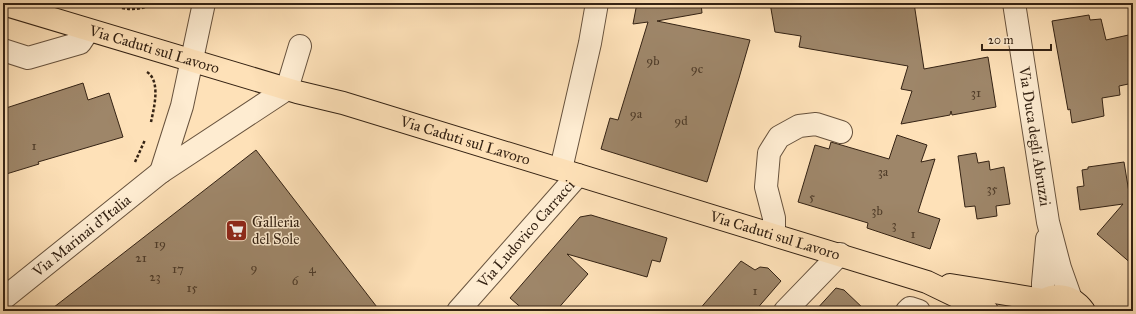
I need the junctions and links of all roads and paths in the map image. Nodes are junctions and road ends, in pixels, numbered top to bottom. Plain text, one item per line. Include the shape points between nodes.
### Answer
1 (154, 3) edge
2 (204, 3) edge
3 (597, 3) edge
4 (1014, 3) edge
5 (3, 4) edge
6 (122, 8) dead end
7 (88, 30) junction
8 (300, 46) dead end
9 (3, 50) edge
10 (192, 60) junction
11 (146, 72) dead end
12 (287, 89) junction
13 (150, 127) dead end
14 (842, 132) dead end
15 (147, 134) dead end
16 (134, 164) dead end
17 (161, 172) junction
18 (569, 172) junction
19 (1048, 222) junction
20 (774, 234) junction
21 (840, 254) junction
22 (927, 282) junction
23 (3, 299) edge
24 (1077, 305) edge
25 (1038, 306) edge
26 (458, 311) edge
27 (785, 311) edge
28 (907, 311) edge
29 (920, 311) edge
30 (987, 311) edge

1 - 6 path via 146,8
2 - 10 street
3 - 18 street
4 - 19 street, Via Duca degli Abruzzi
5 - 7 main road, Via Caduti sul Lavoro
7 - 9 street via 80,43 28,58
7 - 10 main road, Via Caduti sul Lavoro
8 - 12 street
10 - 12 main road, Via Caduti sul Lavoro
10 - 17 street via 182,106
11 - 13 path via 154,81 156,91
12 - 17 street, Via Marinai d'Italia
12 - 18 main road, Via Caduti sul Lavoro via 344,102
14 - 20 street via 816,124 799,126 779,137 769,154 766,187 774,218
15 - 16 path
17 - 23 street, Via Marinai d'Italia
18 - 20 main road, Via Caduti sul Lavoro
18 - 26 street, Via Ludovico Carracci
19 - 24 street, Via Duca degli Abruzzi via 1060,268
19 - 25 street, Via Duca degli Abruzzi via 1043,283
20 - 21 main road, Via Caduti sul Lavoro
21 - 22 main road, Via Caduti sul Lavoro
21 - 27 street
22 - 25 main road, Via Caduti sul Lavoro
22 - 30 main road, Via Caduti sul Lavoro
24 - 25 main road via 1062,296 1052,297
28 - 29 street via 910,308

